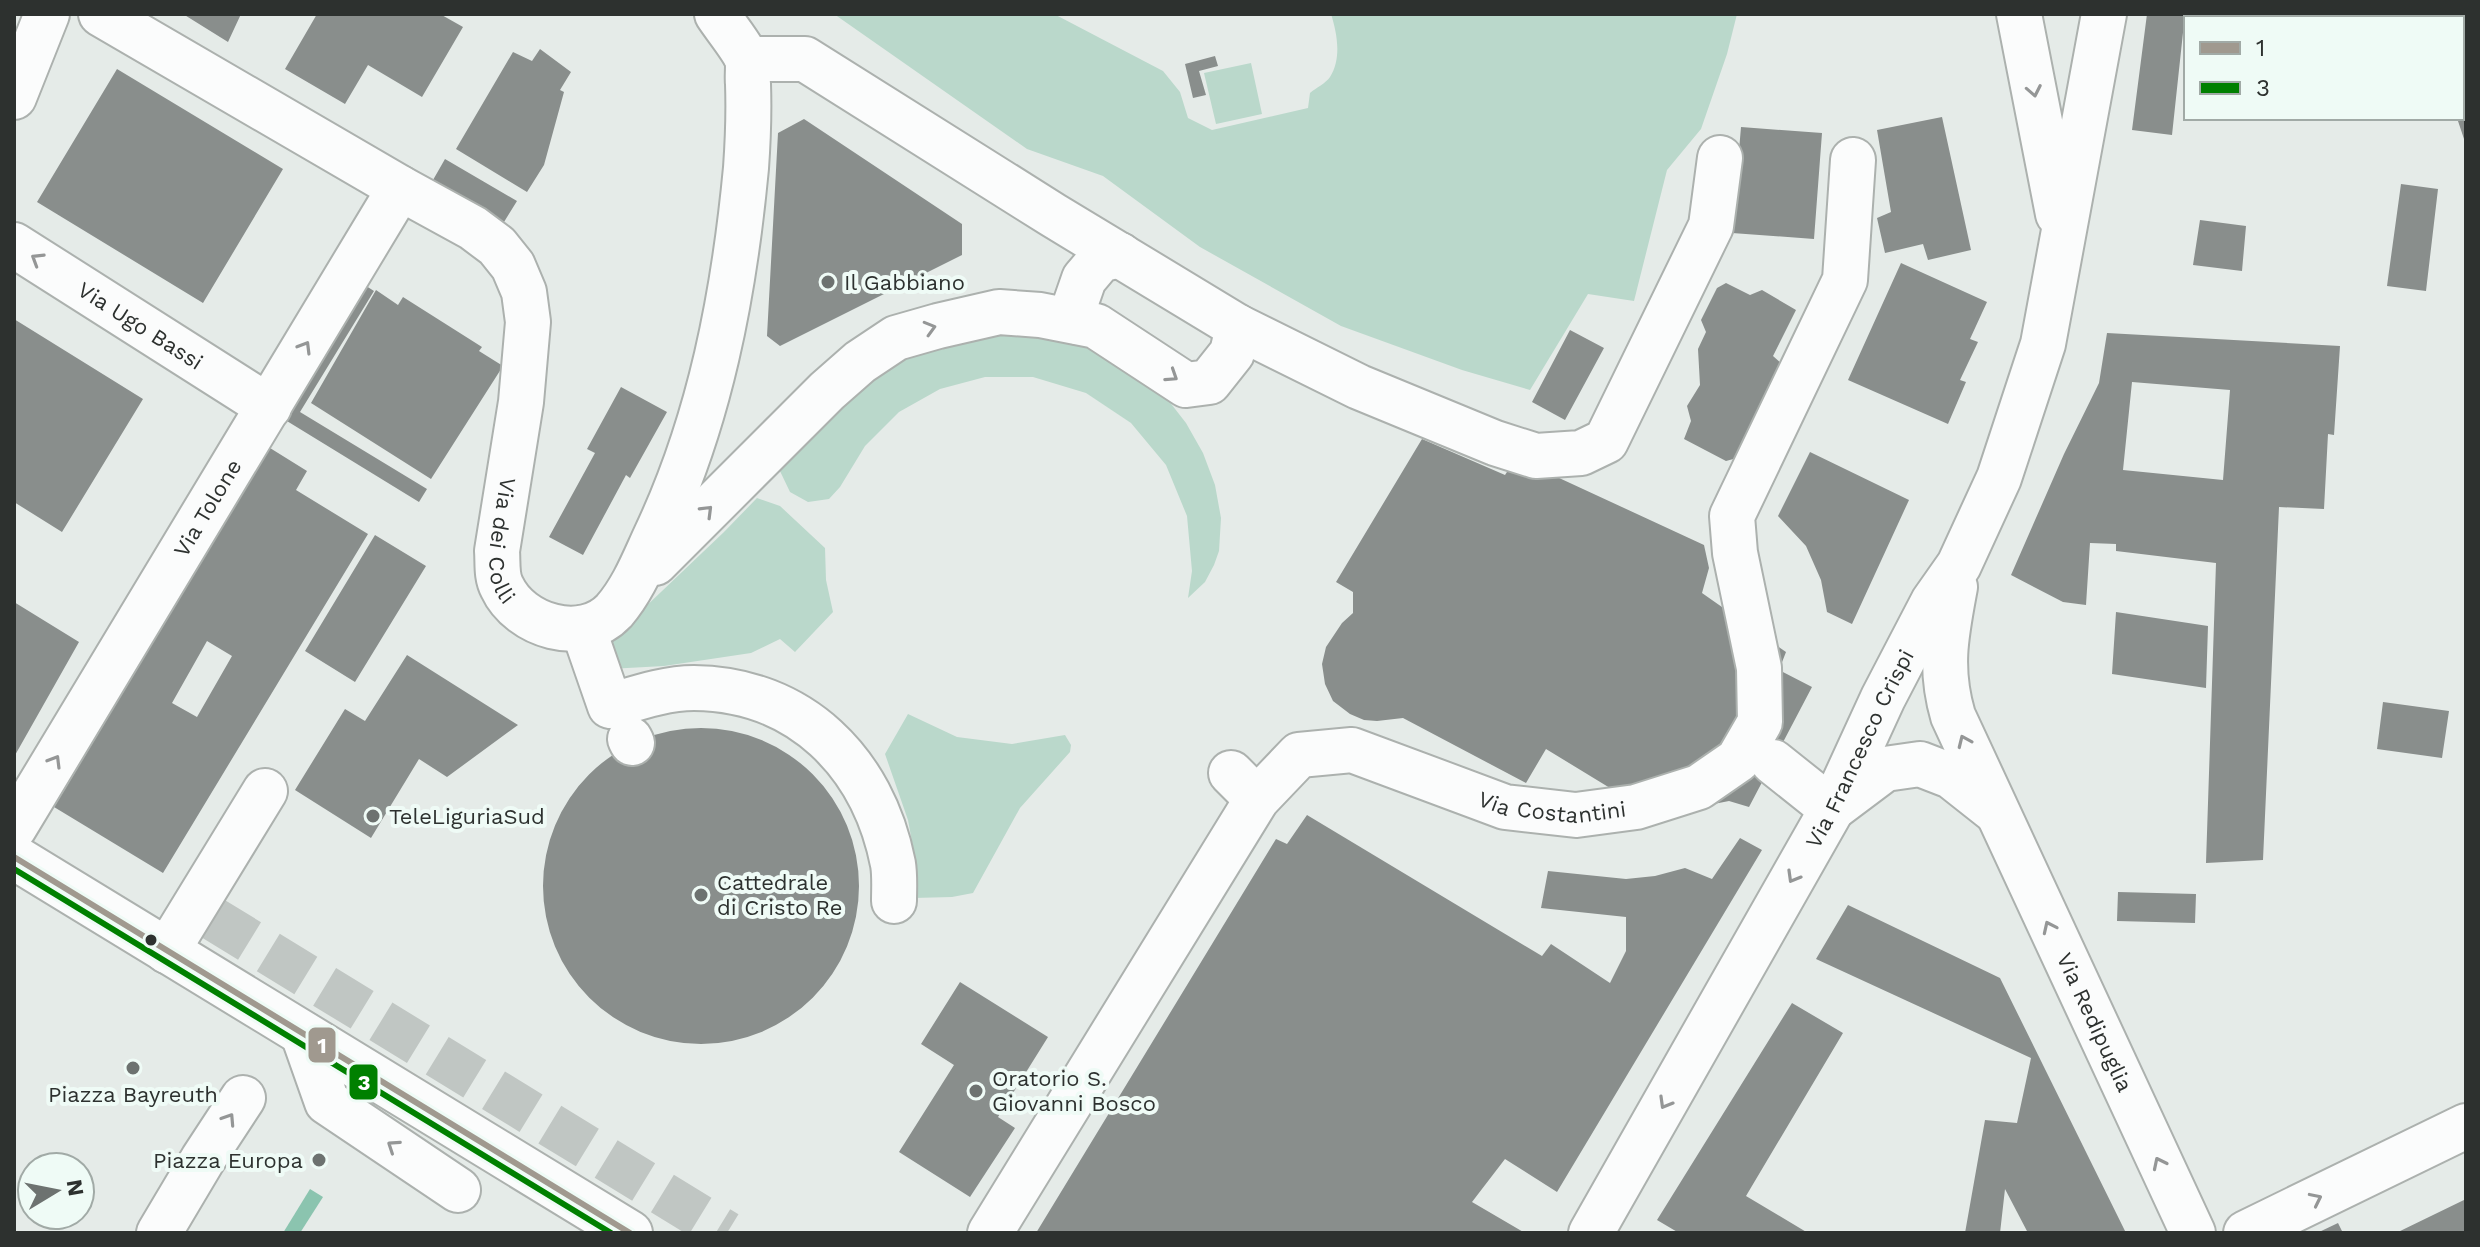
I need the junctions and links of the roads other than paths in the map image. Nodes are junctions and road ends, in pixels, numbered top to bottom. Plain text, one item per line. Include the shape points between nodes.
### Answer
1 (47, 14) edge
2 (101, 14) edge
3 (717, 14) edge
4 (2019, 14) edge
5 (2104, 14) edge
6 (747, 59) junction
7 (14, 97) edge
8 (1720, 158) dead end
9 (1853, 160) dead end
10 (400, 188) junction
11 (2063, 240) junction
12 (14, 245) edge
13 (1120, 255) junction
14 (1078, 322) junction
15 (1238, 327) junction
16 (269, 407) junction
17 (1959, 565) junction
18 (632, 586) junction
19 (583, 628) junction
20 (1773, 762) dead end
21 (265, 791) dead end
22 (1832, 809) junction
23 (1996, 812) junction
24 (14, 828) edge
25 (14, 857) edge
26 (894, 901) dead end
27 (167, 951) junction
28 (303, 1034) junction
29 (243, 1098) dead end
30 (2466, 1126) edge
31 (458, 1190) dead end
32 (1598, 1231) edge
33 (159, 1233) edge
34 (630, 1233) edge
35 (990, 1233) edge
36 (2193, 1233) edge
37 (2246, 1233) edge

1 - 7 street
2 - 10 street, Via dei Colli
3 - 6 street
4 -> 11 street, Via Francesco Crispi
5 - 11 street, Via Francesco Crispi
6 - 13 street via 805,59
6 - 18 street via 749,131 741,220 718,356 671,505
8 - 15 street via 1711,226 1606,441 1581,453 1536,456 1495,443 1359,387
9 - 35 street, Via Costantini via 1845,280 1732,516 1759,668 1760,722 1738,760 1699,787 1636,807 1576,815 1505,807 1352,750 1299,755 1244,786
16 -> 10 street, Via Tolone
10 - 19 street, Via dei Colli via 497,246 524,292 528,322 521,402 498,572 507,596 529,618 552,627
11 - 17 street, Via Francesco Crispi via 2043,344 1999,478
16 -> 12 street, Via Ugo Bassi
13 - 14 street via 1100,260 1084,279 1075,305
13 - 15 street
14 -> 15 street via 1096,326 1186,385 1209,382 1232,353
18 -> 14 street via 827,391 896,338 999,312
24 -> 16 street, Via Tolone
17 - 22 street, Via Francesco Crispi via 1933,602 1883,698
23 -> 17 street, Via Redipuglia via 1945,688 1945,644
18 - 19 street via 612,613
19 - 26 street via 610,706 691,688 733,691 774,703 810,724 842,752 866,787 881,826 893,866
20 - 22 street
21 - 27 street via 204,913
22 - 23 street, Via Redipuglia via 1885,769 1920,764 1951,776
22 -> 32 street, Via Francesco Crispi
36 -> 23 street, Via Redipuglia
25 - 27 street
27 - 28 street
31 -> 28 street via 327,1102
28 - 34 street
33 -> 29 street
37 -> 30 street

